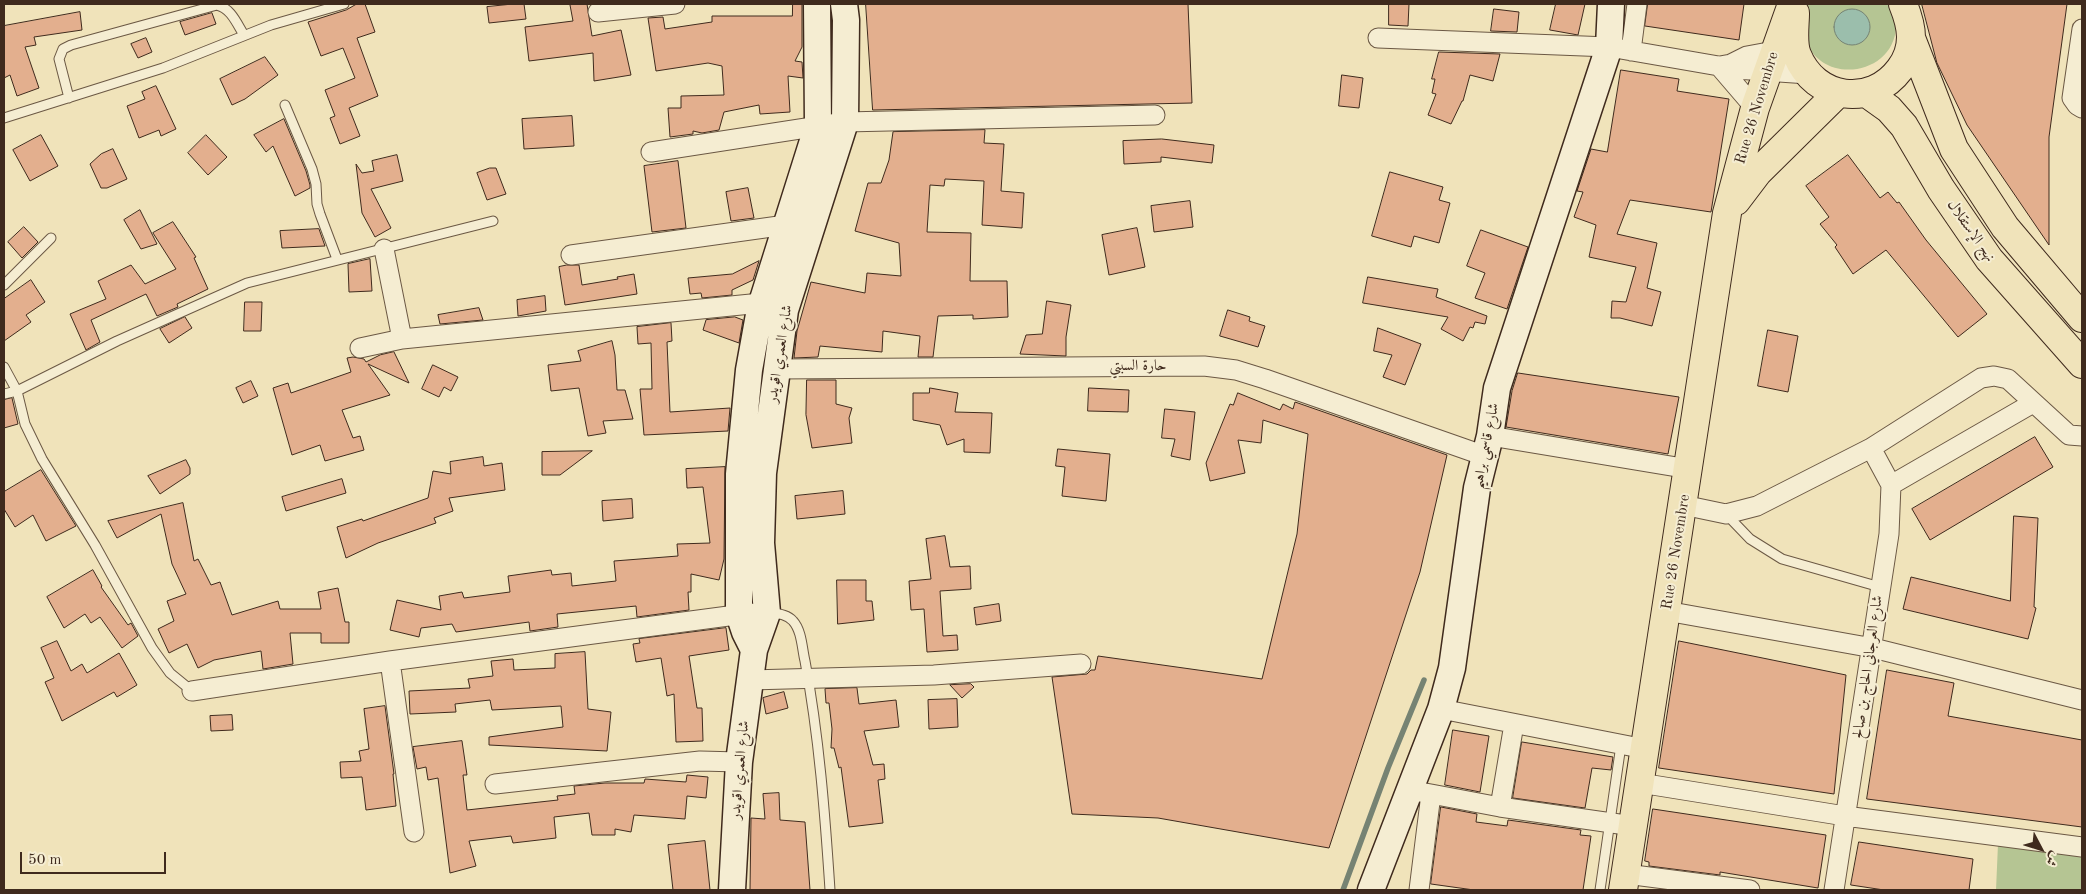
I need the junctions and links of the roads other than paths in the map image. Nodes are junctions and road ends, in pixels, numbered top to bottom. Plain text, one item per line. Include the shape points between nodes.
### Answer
1 (344, 4) edge
2 (675, 4) edge
3 (817, 4) edge
4 (844, 4) edge
5 (1610, 4) edge
6 (1637, 4) edge
7 (1792, 4) edge
8 (1796, 4) edge
9 (1903, 4) edge
10 (598, 12) dead end
11 (2082, 30) edge
12 (244, 35) junction
13 (1378, 38) dead end
14 (1912, 38) junction
15 (1620, 49) junction
16 (1770, 62) junction
17 (1719, 66) junction
18 (1808, 74) junction
19 (1838, 93) junction
20 (1868, 94) junction
21 (69, 98) junction
22 (285, 105) dead end
23 (1755, 108) junction
24 (2082, 108) edge
25 (1155, 115) dead end
26 (4, 118) edge
27 (845, 122) junction
28 (818, 125) junction
29 (651, 152) dead end
30 (1727, 213) junction
31 (493, 221) dead end
32 (786, 225) junction
33 (51, 238) dead end
34 (384, 249) junction
35 (571, 255) dead end
36 (337, 259) junction
37 (4, 285) edge
38 (762, 303) junction
39 (2082, 318) edge
40 (402, 339) junction
41 (360, 348) dead end
42 (2082, 364) edge
43 (4, 367) edge
44 (777, 369) junction
45 (17, 391) junction
46 (4, 394) edge
47 (2033, 403) junction
48 (2082, 436) edge
49 (1488, 446) junction
50 (1871, 448) junction
51 (1689, 470) junction
52 (1891, 485) junction
53 (1683, 505) junction
54 (1726, 514) junction
55 (1880, 587) junction
56 (1667, 606) junction
57 (767, 613) junction
58 (739, 614) junction
59 (1873, 648) junction
60 (754, 650) junction
61 (390, 662) junction
62 (1081, 664) dead end
63 (808, 679) junction
64 (750, 680) junction
65 (192, 691) joint
66 (2082, 700) edge
67 (1441, 709) junction
68 (1514, 724) junction
69 (1633, 747) junction
70 (739, 762) junction
71 (1640, 783) junction
72 (495, 784) dead end
73 (1421, 792) junction
74 (1500, 807) junction
75 (1845, 816) junction
76 (1622, 824) junction
77 (414, 832) dead end
78 (2082, 847) edge
79 (1624, 882) edge
80 (732, 890) edge
81 (830, 890) edge
82 (1371, 890) edge
83 (1419, 890) edge
84 (1600, 890) edge
85 (1750, 890) edge
86 (1834, 890) edge

1 - 12 lane via 270,24
2 - 10 street
3 - 28 street, شارع العمري اقويدر
4 - 27 street, شارع العمري اقويدر
5 - 15 street, شارع قاسمي براهيم
6 - 15 street
7 - 16 main road, Rue 26 Novembre
8 - 18 main road via 1796,53
9 - 14 main road, نهج الإستقلال
11 - 24 street via 2072,98
12 - 21 lane via 163,68
12 - 21 lane via 230,12 217,5 70,45 63,49 59,59
13 - 15 street
14 - 20 main road via 1906,60 1892,79
14 - 39 main road, نهج الإستقلال via 1954,148 2005,227
15 - 17 street
15 - 49 street, شارع قاسمي براهيم via 1497,388
16 - 17 street via 1747,56
16 - 18 street
16 - 23 main road, Rue 26 Novembre
17 - 23 street
18 - 19 main road via 1827,90
19 - 20 main road
19 - 30 main road, Rue 26 Novembre via 1758,172
20 - 42 main road, نهج الإستقلال via 1889,109 1904,126 1941,189 1990,260
21 - 26 lane
22 - 36 lane via 312,169 317,204
23 - 30 main road, Rue 26 Novembre
25 - 27 street
27 - 28 street
27 - 44 street, شارع العمري اقويدر via 784,310
28 - 29 street
28 - 32 street, شارع العمري اقويدر
30 - 51 main road, Rue 26 Novembre
31 - 34 lane
32 - 35 street
32 - 38 street, شارع العمري اقويدر
33 - 37 lane
34 - 36 lane
34 - 40 street
36 - 45 lane via 247,283 116,340
38 - 40 street
38 - 58 street, شارع العمري اقويدر via 749,370 739,474
40 - 41 street
43 - 45 lane
44 - 49 street, حارة السبتي via 1204,366 1236,370
44 - 57 street, شارع العمري اقويدر via 762,482 761,543
45 - 46 lane
45 - 65 lane via 25,424 42,459 96,545 152,648 170,672
47 - 48 street via 2069,435
47 - 50 street via 2008,379 1981,378
47 - 52 street
49 - 51 street, حارة السبتي
49 - 67 street, شارع قاسمي براهيم via 1477,488 1453,657
50 - 52 street
50 - 54 street via 1757,506
51 - 53 main road, Rue 26 Novembre
52 - 55 street, شارع العرجاني الحاج بن صالح via 1889,534
53 - 54 street
53 - 56 main road, Rue 26 Novembre
54 - 55 lane via 1750,539 1782,559
55 - 59 street, شارع العرجاني الحاج بن صالح
56 - 59 street
56 - 69 main road, Rue 26 Novembre
57 - 58 street
57 - 60 street, شارع العمري اقويدر
57 - 63 lane via 782,614 793,620
58 - 60 street, شارع العمري اقويدر
58 - 61 street
59 - 66 street
59 - 75 street, شارع العرجاني الحاج بن صالح
60 - 64 street, شارع العمري اقويدر
61 - 65 street
61 - 77 street
62 - 63 street
63 - 64 street
63 - 81 lane
64 - 70 street, شارع العمري اقويدر
67 - 68 street
67 - 73 street, شارع قاسمي براهيم
68 - 69 street
68 - 74 street
69 - 71 main road, Rue 26 Novembre
69 - 76 lane
70 - 72 street via 700,761
70 - 80 street, شارع العمري اقويدر
71 - 75 street
71 - 76 main road, Rue 26 Novembre
73 - 74 street
73 - 82 street, شارع قاسمي براهيم
73 - 83 street
74 - 76 street
75 - 78 street
75 - 86 street, شارع العرجاني الحاج بن صالح
76 - 79 main road, Rue 26 Novembre
76 - 84 lane
79 - 85 street

